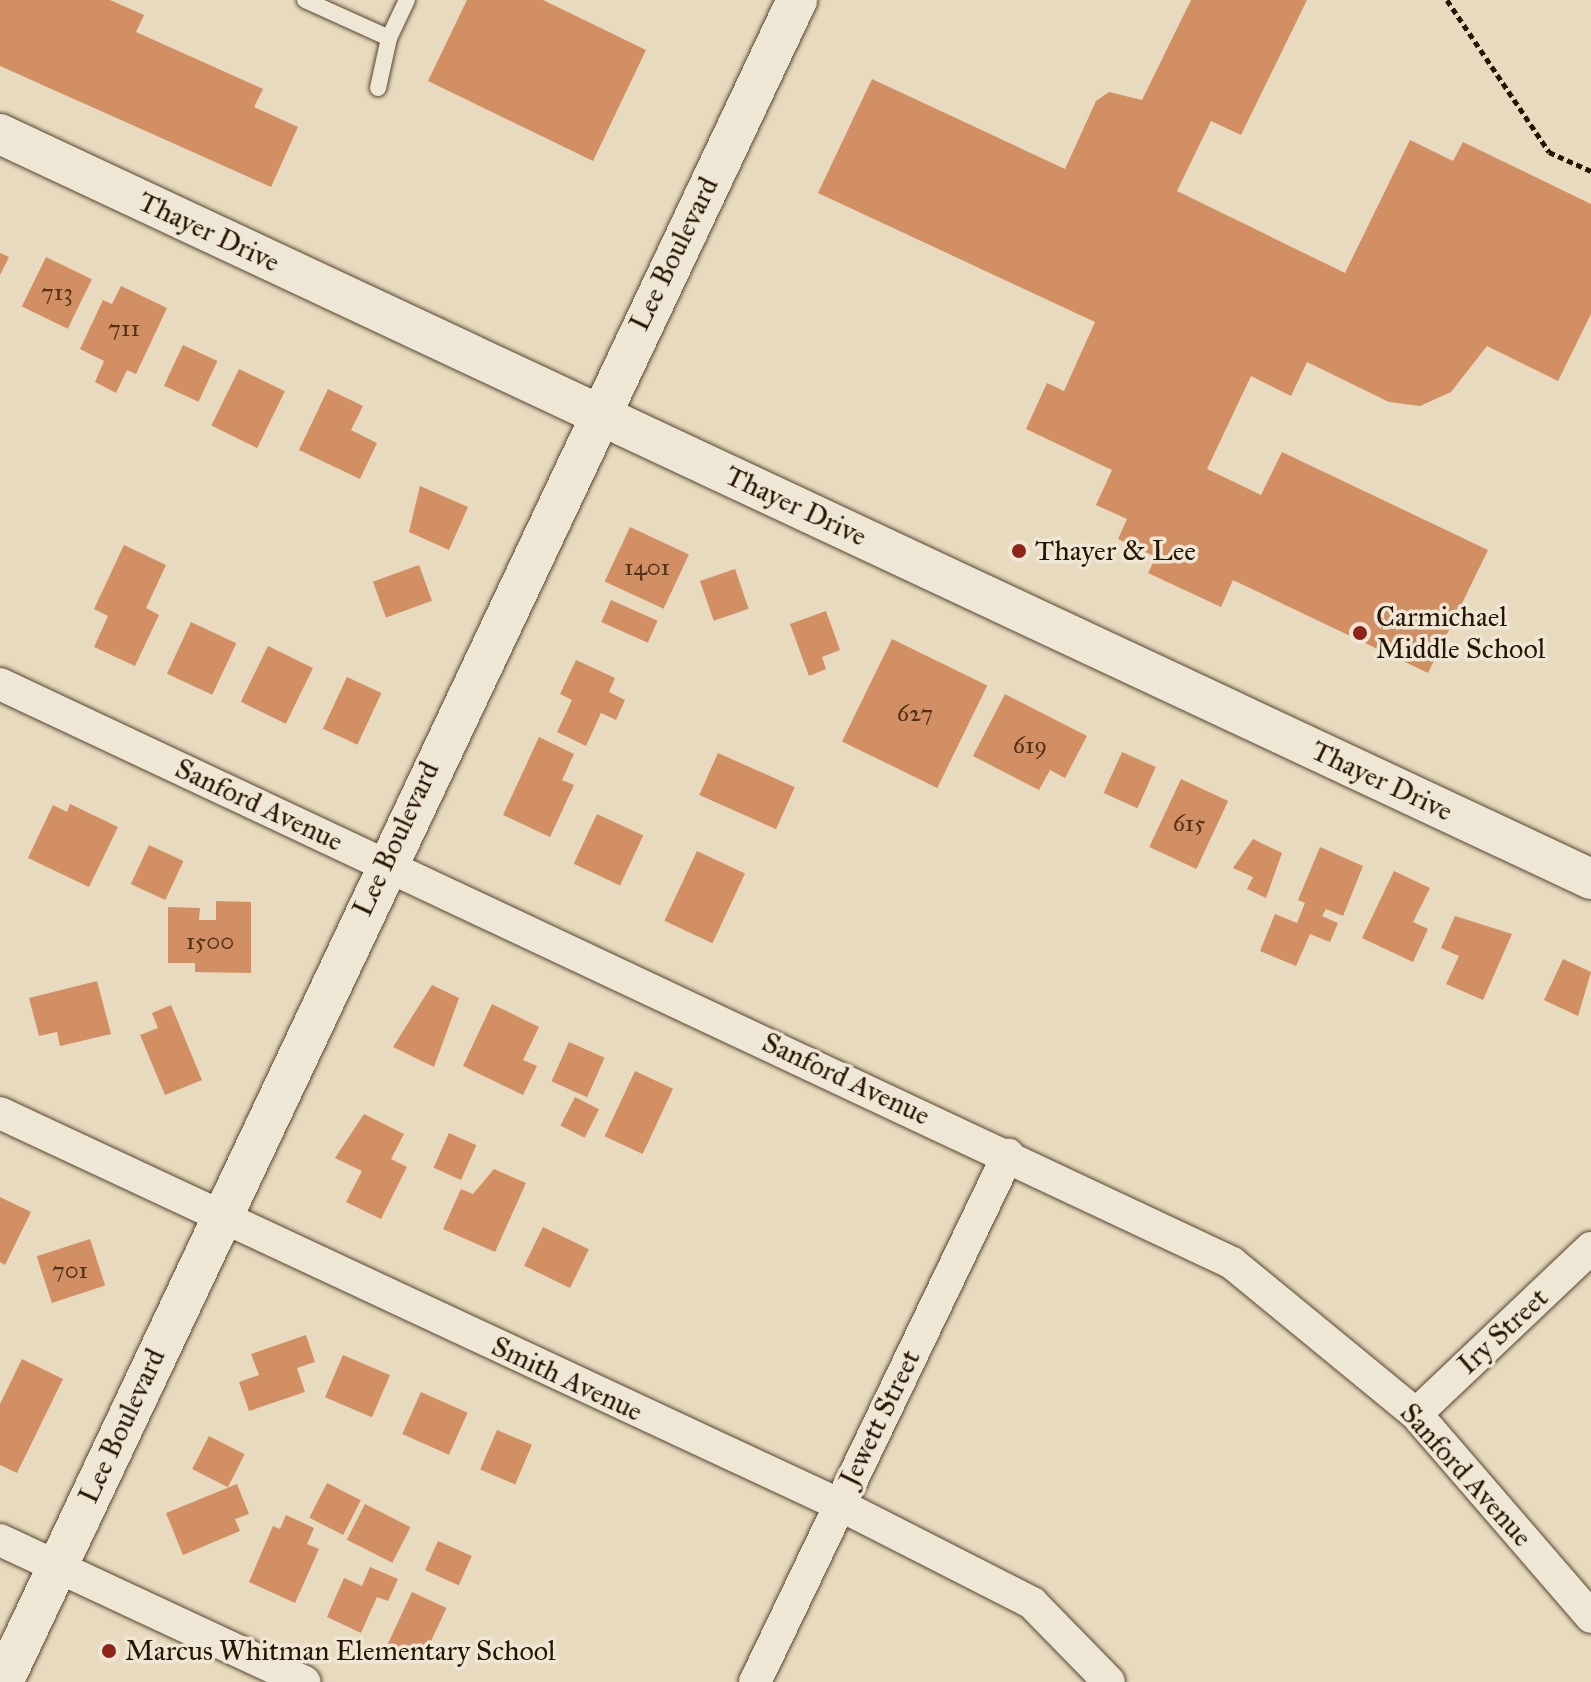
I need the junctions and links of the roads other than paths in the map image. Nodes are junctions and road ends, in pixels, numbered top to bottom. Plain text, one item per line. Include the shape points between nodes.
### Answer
1 (305, 0) edge
2 (407, 0) edge
3 (797, 0) edge
4 (389, 38) junction
5 (378, 88) dead end
6 (0, 134) edge
7 (598, 414) junction
8 (0, 684) edge
9 (384, 864) junction
10 (1591, 879) edge
11 (0, 1113) edge
12 (1008, 1155) junction
13 (219, 1217) junction
14 (1591, 1248) edge
15 (1416, 1414) junction
16 (838, 1504) junction
17 (0, 1540) edge
18 (57, 1567) junction
19 (1591, 1617) edge
20 (3, 1682) edge
21 (304, 1682) edge
22 (755, 1682) edge
23 (1109, 1682) edge

1 - 4 lane
2 - 4 lane
3 - 7 street, Lee Boulevard
4 - 5 lane
6 - 7 street, Thayer Drive
7 - 9 street, Lee Boulevard
7 - 10 street, Thayer Drive
8 - 9 street, Sanford Avenue
9 - 12 street, Sanford Avenue
9 - 13 street, Lee Boulevard
11 - 13 street, Smith Avenue
12 - 15 street, Sanford Avenue via 1232,1263
12 - 16 street, Jewett Street
13 - 16 street, Smith Avenue
13 - 18 street, Lee Boulevard
14 - 15 street, Iry Street
15 - 19 street, Sanford Avenue
16 - 22 street, Jewett Street
16 - 23 street, Smith Avenue via 1032,1603
17 - 18 street
18 - 20 street, Lee Boulevard
18 - 21 street

